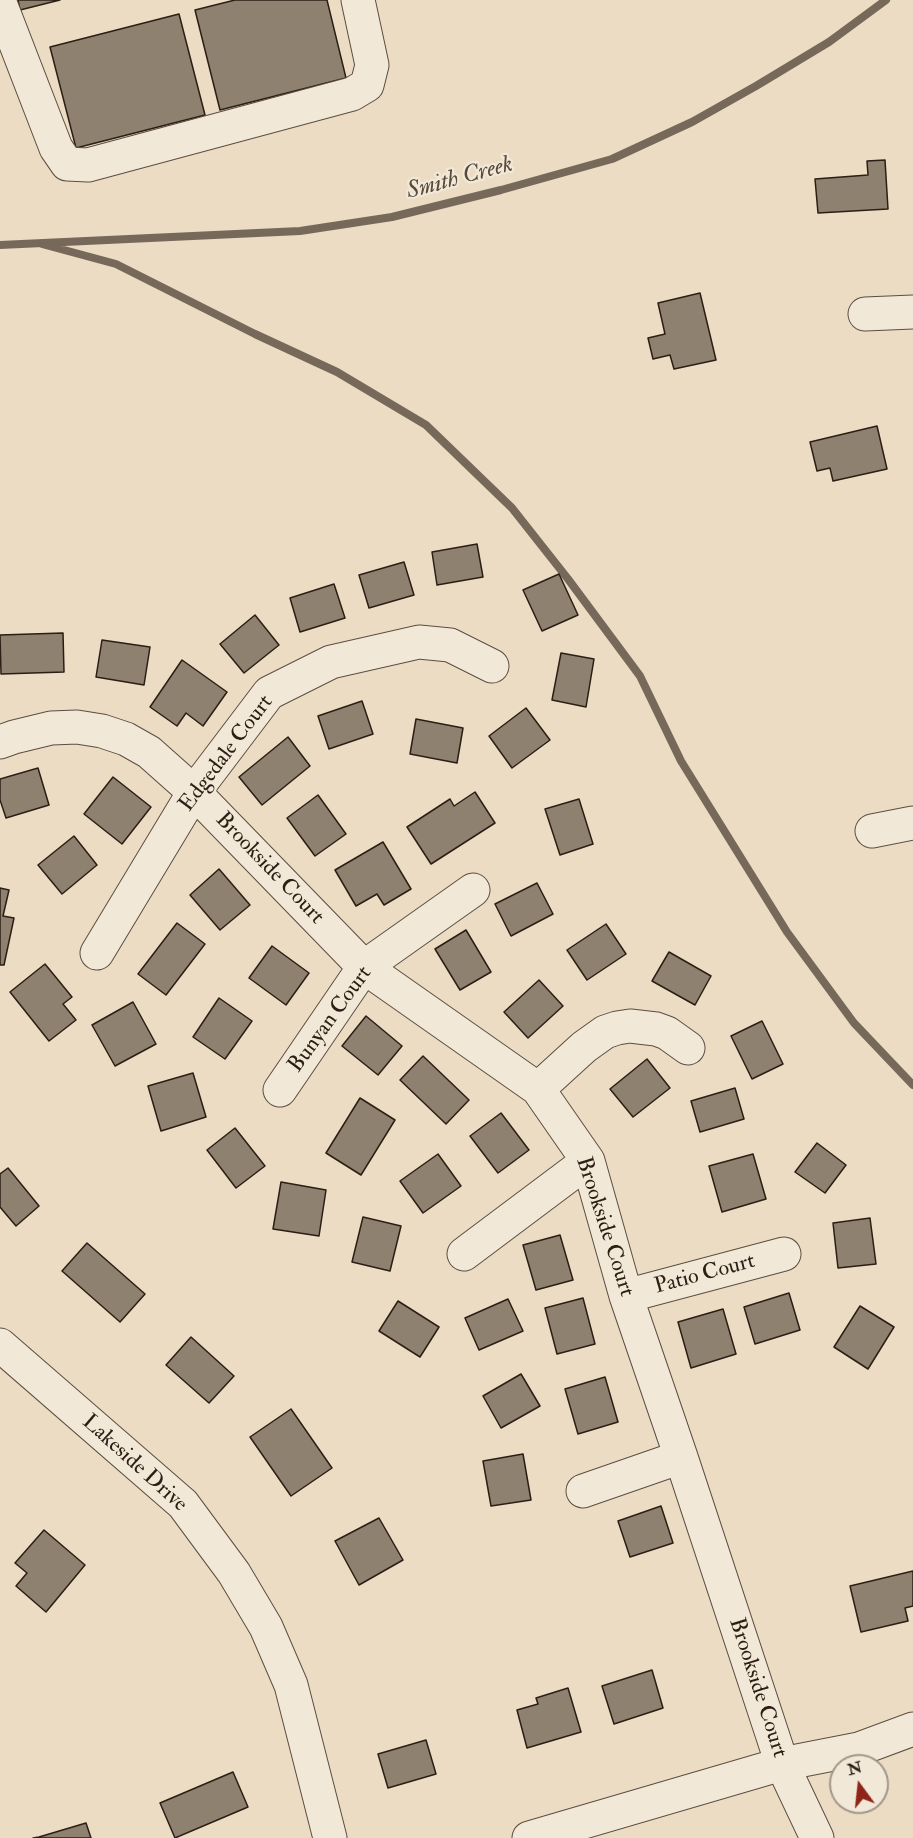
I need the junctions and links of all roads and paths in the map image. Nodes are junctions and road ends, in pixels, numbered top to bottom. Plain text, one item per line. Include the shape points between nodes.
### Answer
1 (358, 0) edge
2 (0, 3) edge
3 (913, 312) edge
4 (865, 314) dead end
5 (492, 666) dead end
6 (0, 742) edge
7 (194, 792) junction
8 (913, 823) edge
9 (872, 831) dead end
10 (473, 890) dead end
11 (97, 953) dead end
12 (364, 967) junction
13 (688, 1048) dead end
14 (538, 1089) junction
15 (280, 1090) dead end
16 (588, 1161) junction
17 (464, 1254) dead end
18 (784, 1254) dead end
19 (626, 1296) junction
20 (0, 1345) edge
21 (681, 1457) junction
22 (583, 1491) dead end
23 (913, 1729) edge
24 (782, 1764) junction
25 (330, 1838) edge
26 (530, 1838) edge
27 (817, 1838) edge

1 - 2 street via 372,65 367,85 360,90 88,165 67,164 56,148
3 - 4 street
5 - 7 street, Edgedale Court via 450,645 419,642 331,662 269,693
6 - 7 street, Brookside Court via 51,728 102,731 149,752
7 - 11 street, Edgedale Court
7 - 12 street, Brookside Court
8 - 9 street
10 - 12 street, Bunyan Court
12 - 14 street, Brookside Court
12 - 15 street, Bunyan Court
13 - 14 street via 656,1029 617,1028 584,1047
14 - 16 street, Brookside Court
16 - 17 street
16 - 19 street, Brookside Court
18 - 19 street, Patio Court
19 - 21 street, Brookside Court
20 - 25 street, Lakeside Drive via 183,1504 234,1573 266,1627 291,1685
21 - 22 street
21 - 24 street, Brookside Court
23 - 24 street via 859,1749
24 - 26 street
24 - 27 street, Brookside Court

